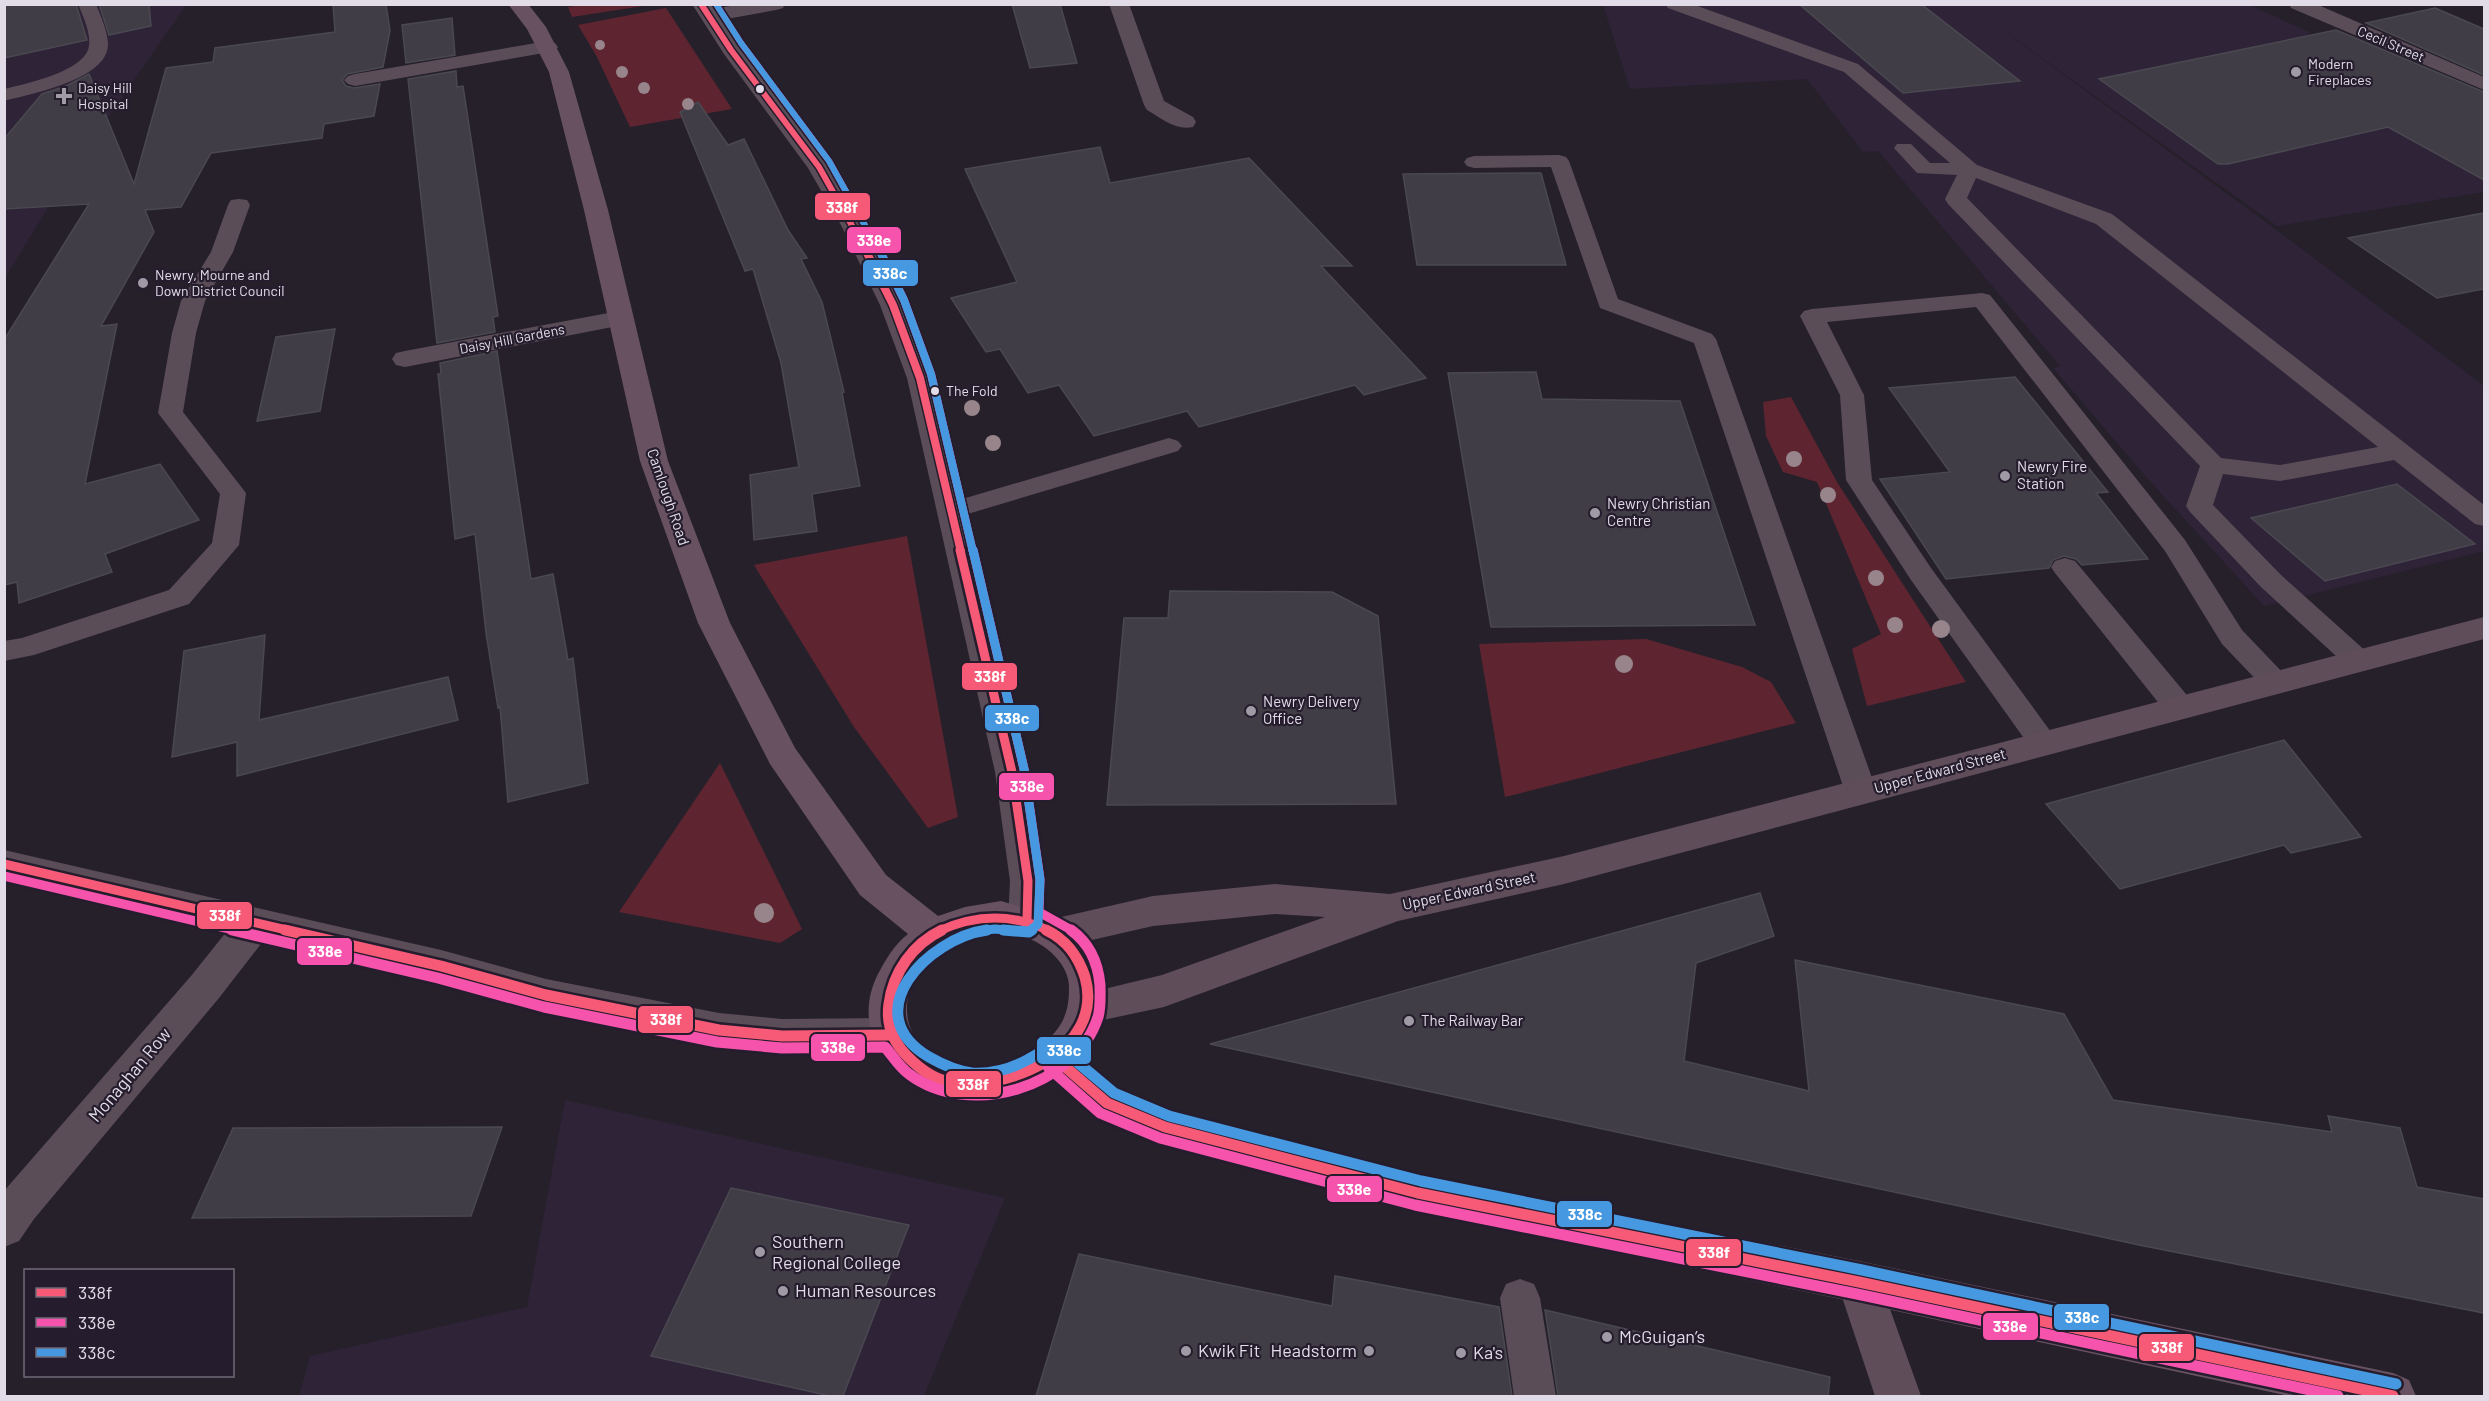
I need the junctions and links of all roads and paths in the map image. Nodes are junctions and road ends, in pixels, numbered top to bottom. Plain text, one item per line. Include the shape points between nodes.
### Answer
1 (87, 4) edge
2 (517, 4) edge
3 (776, 4) edge
4 (1119, 4) edge
5 (1674, 4) edge
6 (2298, 4) edge
7 (705, 10) edge
8 (548, 47) junction
9 (355, 80) dead end
10 (2484, 84) edge
11 (1871, 85) junction
12 (4, 95) edge
13 (1874, 113) dead end
14 (1185, 122) dead end
15 (1904, 148) dead end
16 (1474, 162) dead end
17 (1970, 169) junction
18 (239, 205) dead end
19 (619, 319) junction
20 (405, 359) dead end
21 (1169, 446) dead end
22 (2399, 451) junction
23 (2212, 465) junction
24 (951, 511) junction
25 (2484, 518) edge
26 (2065, 567) dead end
27 (2484, 628) edge
28 (4, 651) edge
29 (2359, 661) junction
30 (2275, 682) junction
31 (2180, 708) junction
32 (2044, 743) junction
33 (1861, 792) junction
34 (4, 864) edge
35 (1394, 907) junction
36 (255, 923) junction
37 (1042, 927) junction
38 (934, 934) junction
39 (1089, 1007) junction
40 (891, 1035) junction
41 (1055, 1058) junction
42 (4, 1227) edge
43 (1859, 1282) junction
44 (1520, 1298) dead end
45 (1535, 1396) edge
46 (1898, 1396) edge
47 (2393, 1396) edge

1 - 12 lane via 100,42 98,52 76,72
2 - 8 main road, Camlough Road
3 - 7 street
4 - 14 street via 1155,105
5 - 11 lane via 1851,68
6 - 10 street, Cecil Street
7 - 24 street via 819,167 893,305 920,378
8 - 9 street
8 - 19 main road, Camlough Road via 559,72 596,210
11 - 13 lane via 1861,99
11 - 17 lane
15 - 17 lane via 1924,169
16 - 33 lane via 1558,161 1608,303 1704,339
17 - 22 lane via 2104,219
17 - 23 lane via 1956,199
18 - 28 lane via 222,252 193,301 170,413 233,493 225,545 179,597 24,648
19 - 20 street, Daisy Hill Gardens
19 - 38 main road, Camlough Road via 654,461 714,623 782,755 873,885
21 - 24 lane
22 - 23 lane via 2280,473
22 - 25 lane
23 - 29 lane via 2199,506 2271,581
24 - 37 street via 1012,772 1028,881
26 - 31 lane
27 - 29 main road, Upper Edward Street
29 - 30 main road, Upper Edward Street
30 - 31 main road, Upper Edward Street
30 - 32 lane via 2232,637 2175,546 1982,300 1812,316 1852,395 1859,480 1921,574
31 - 32 main road, Upper Edward Street
32 - 33 main road, Upper Edward Street
33 - 35 main road, Upper Edward Street via 1564,870
34 - 36 street
35 - 37 main road, Upper Edward Street via 1275,899
35 - 39 main road, Upper Edward Street via 1164,991
36 - 40 street via 546,995 719,1030 782,1036
36 - 42 street, Monaghan Row
37 - 38 main road via 1002,916 961,923
37 - 39 main road via 1074,948 1086,969
38 - 40 main road via 901,965 889,988 886,1013
39 - 41 main road via 1081,1028
40 - 41 main road via 910,1060 947,1081 1000,1083
41 - 43 main road via 1107,1103 1165,1127 1418,1193
43 - 46 main road
43 - 47 main road
44 - 45 lane

